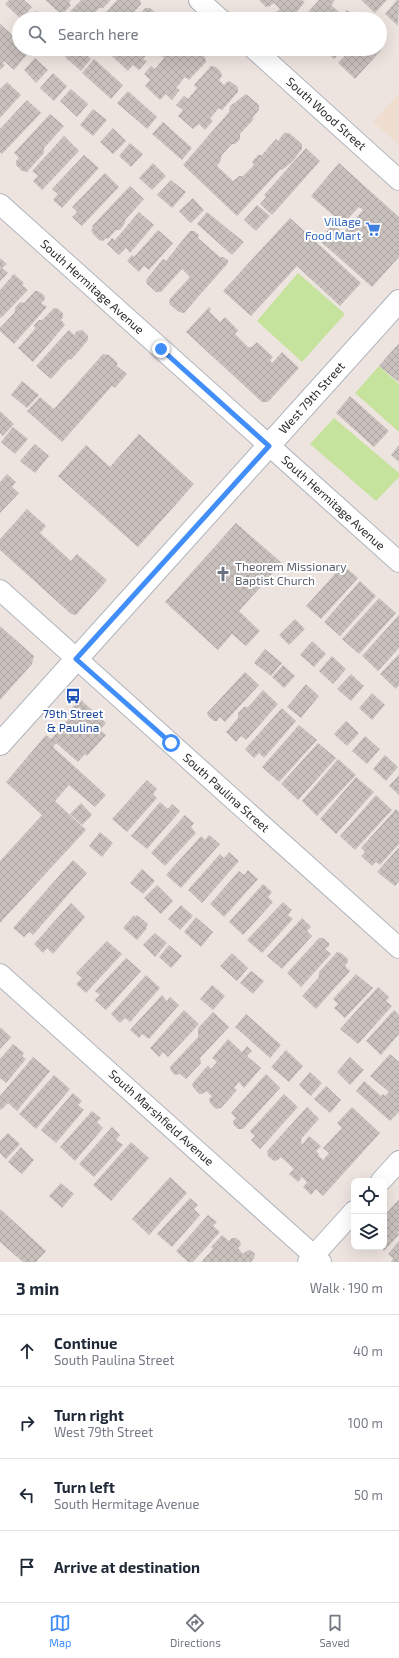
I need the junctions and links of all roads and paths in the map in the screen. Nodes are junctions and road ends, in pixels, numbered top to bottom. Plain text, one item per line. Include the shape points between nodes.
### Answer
1 (199, 0) edge
2 (212, 12) edge
3 (262, 56) edge
4 (399, 180) edge
5 (0, 204) edge
6 (399, 301) edge
7 (269, 446) junction
8 (399, 562) edge
9 (0, 590) edge
10 (76, 659) junction
11 (0, 744) edge
12 (399, 948) edge
13 (0, 974) edge
14 (399, 1161) edge
15 (384, 1178) edge
16 (352, 1214) edge
17 (314, 1260) edge

1 - 2 street
3 - 4 street, South Wood Street
5 - 7 street, South Hermitage Avenue
6 - 7 main road, West 79th Street
7 - 8 street, South Hermitage Avenue
7 - 10 main road, West 79th Street
9 - 10 street, South Paulina Street
10 - 11 main road, West 79th Street
10 - 12 street, South Paulina Street
13 - 17 street, South Marshfield Avenue
14 - 15 street
16 - 17 street

